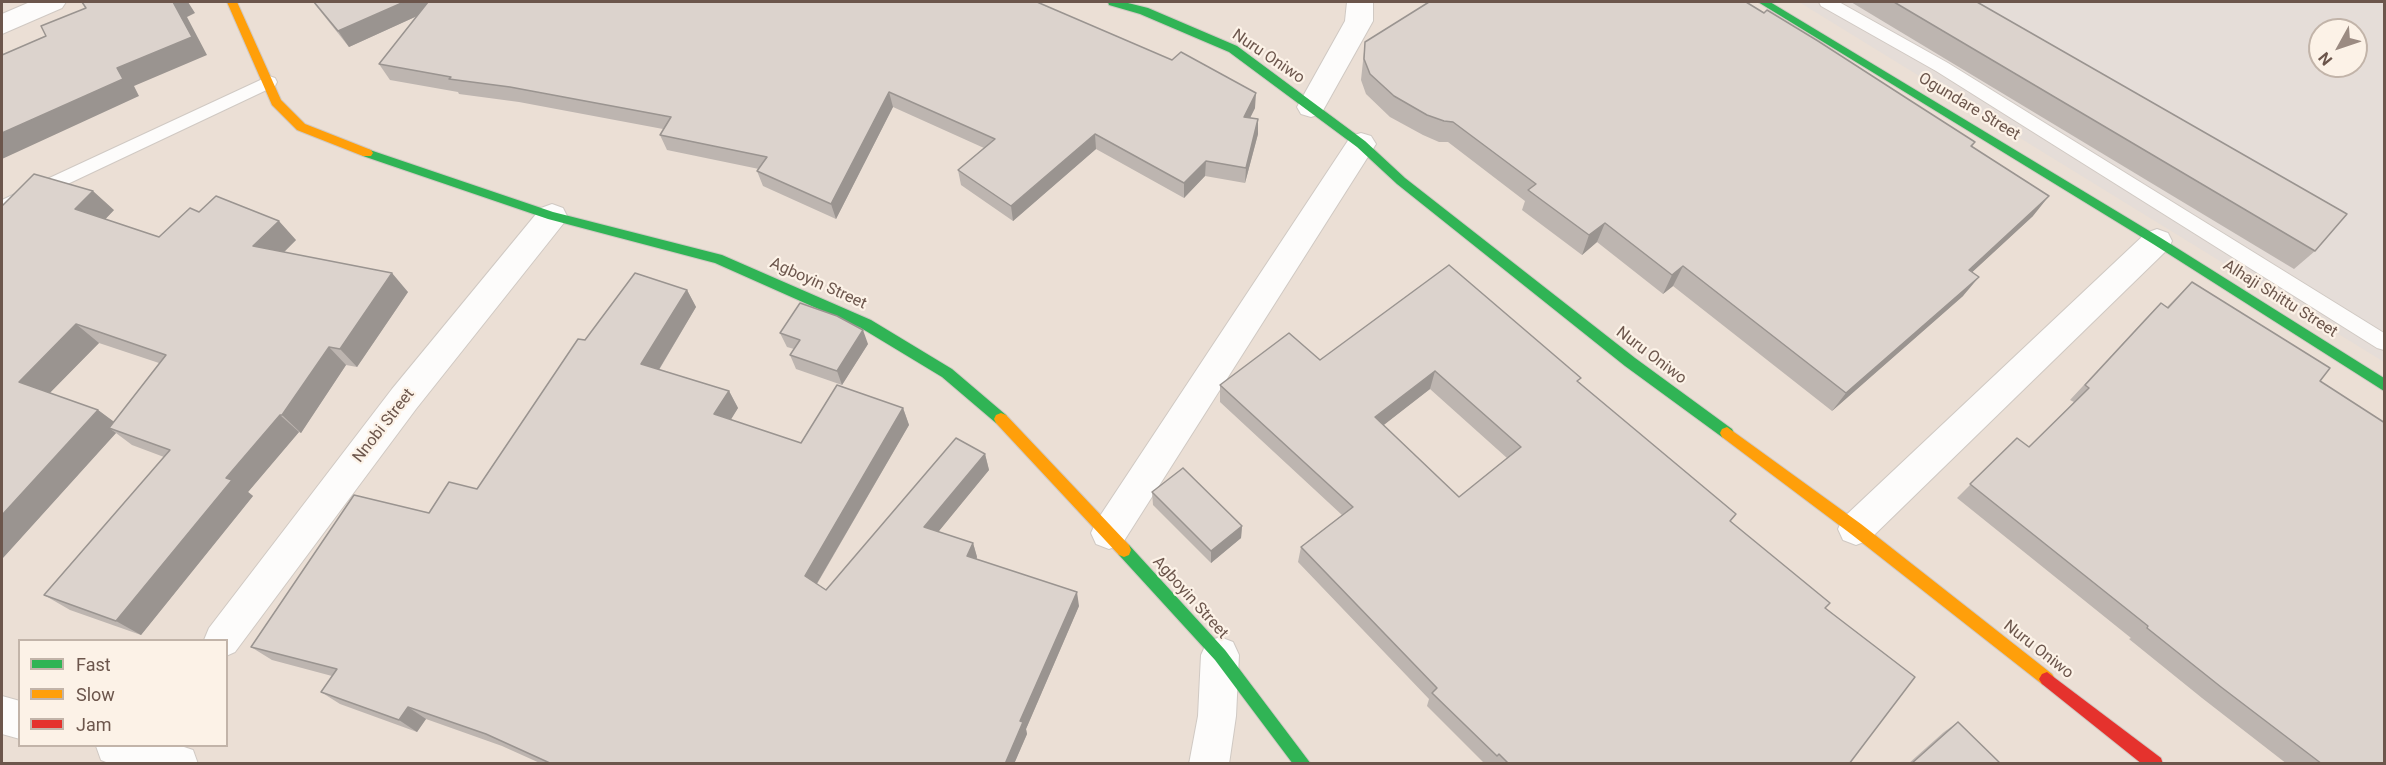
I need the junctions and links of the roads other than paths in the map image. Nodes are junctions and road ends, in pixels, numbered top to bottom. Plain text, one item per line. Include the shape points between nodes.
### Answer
1 (53, 2) edge
2 (232, 2) edge
3 (1113, 2) edge
4 (1360, 2) edge
5 (1763, 2) edge
6 (1827, 2) edge
7 (2, 25) edge
8 (268, 82) junction
9 (1311, 107) junction
10 (1361, 144) junction
11 (2, 208) edge
12 (552, 216) junction
13 (2157, 241) junction
14 (2385, 342) edge
15 (2385, 385) edge
16 (1856, 529) junction
17 (1109, 533) junction
18 (223, 639) edge
19 (1220, 655) junction
20 (2, 715) edge
21 (18, 719) edge
22 (133, 752) edge
23 (179, 764) edge
24 (1209, 764) edge
25 (1303, 764) edge
26 (2155, 764) edge

1 - 7 street
2 - 8 street, Agboyin Street
3 - 9 street, Nuru Oniwo via 1233,49
4 - 9 street via 1359,21
5 - 13 street, Ogundare Street
6 - 14 lane via 1942,67
8 - 11 lane
8 - 12 street, Agboyin Street via 276,102 301,127
9 - 10 street, Nuru Oniwo
10 - 16 street, Nuru Oniwo via 1401,181 1630,362
10 - 17 street
12 - 17 street, Agboyin Street via 718,259 866,324 947,373 1008,425
12 - 18 street, Nnobi Street via 404,399
13 - 15 street, Alhaji Shittu Street
13 - 16 street
16 - 26 street, Nuru Oniwo
17 - 19 street, Agboyin Street
19 - 24 street via 1217,716
19 - 25 street, Agboyin Street
20 - 21 street
22 - 23 street

